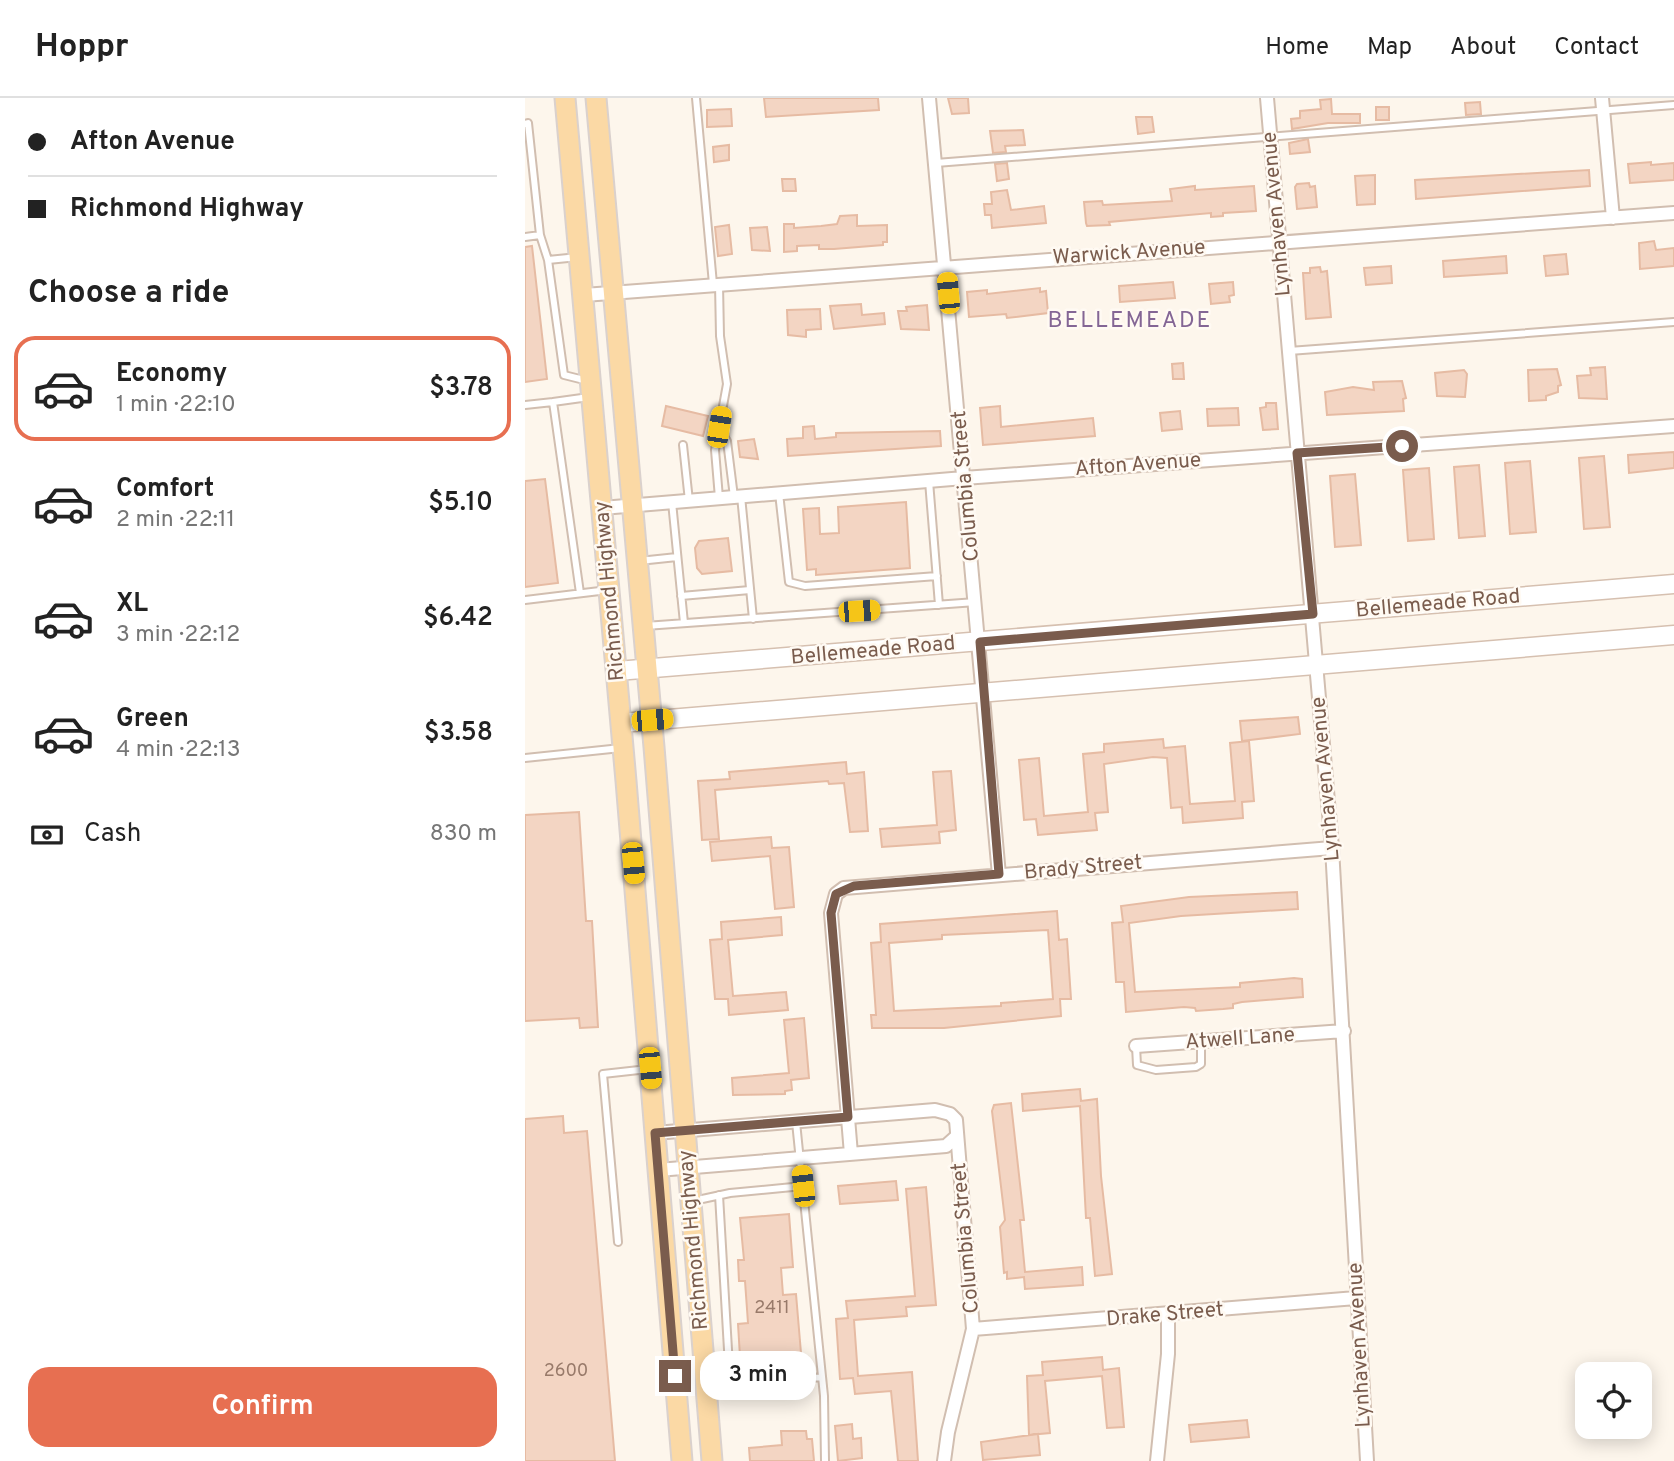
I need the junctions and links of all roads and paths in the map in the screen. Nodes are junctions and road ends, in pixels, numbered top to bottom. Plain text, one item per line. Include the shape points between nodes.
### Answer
1 (565, 98) edge
2 (596, 98) edge
3 (696, 98) edge
4 (929, 98) edge
5 (1268, 98) edge
6 (1603, 104) edge
7 (1674, 105) edge
8 (525, 124) edge
9 (1271, 135) junction
10 (936, 163) junction
11 (1674, 213) edge
12 (1613, 218) junction
13 (540, 235) junction
14 (525, 237) edge
15 (1280, 242) junction
16 (580, 256) junction
17 (548, 260) junction
18 (946, 267) junction
19 (716, 285) junction
20 (613, 292) junction
21 (583, 295) junction
22 (1674, 322) edge
23 (1289, 351) junction
24 (592, 389) junction
25 (553, 402) junction
26 (525, 405) edge
27 (1674, 426) edge
28 (719, 427) junction
29 (683, 445) dead end
30 (1297, 453) junction
31 (964, 478) junction
32 (929, 481) junction
33 (779, 493) junction
34 (737, 497) junction
35 (719, 498) junction
36 (689, 500) junction
37 (672, 502) junction
38 (631, 505) junction
39 (602, 508) junction
40 (677, 557) junction
41 (637, 561) junction
42 (937, 576) junction
43 (1674, 584) edge
44 (610, 589) junction
45 (750, 590) junction
46 (580, 593) junction
47 (681, 596) junction
48 (525, 600) edge
49 (976, 602) junction
50 (939, 605) junction
51 (1313, 614) junction
52 (753, 619) junction
53 (684, 623) junction
54 (643, 626) junction
55 (1674, 635) edge
56 (980, 642) junction
57 (1316, 665) junction
58 (647, 669) junction
59 (617, 671) junction
60 (984, 692) junction
61 (652, 720) junction
62 (621, 723) junction
63 (623, 747) junction
64 (525, 758) edge
65 (1332, 848) junction
66 (999, 874) junction
67 (1344, 1031) junction
68 (1201, 1041) junction
69 (1136, 1046) joint
70 (650, 1068) junction
71 (848, 1117) junction
72 (796, 1122) junction
73 (685, 1130) junction
74 (655, 1133) junction
75 (956, 1137) junction
76 (851, 1154) junction
77 (801, 1158) junction
78 (688, 1167) junction
79 (658, 1170) junction
80 (803, 1186) junction
81 (719, 1195) junction
82 (691, 1201) junction
83 (618, 1242) dead end
84 (1356, 1297) junction
85 (1168, 1315) junction
86 (973, 1328) junction
87 (822, 1377) junction
88 (706, 1383) junction
89 (730, 1384) junction
90 (682, 1461) edge
91 (712, 1461) edge
92 (825, 1461) edge
93 (944, 1461) edge
94 (1157, 1461) edge
95 (1367, 1461) edge

1 - 16 main road, Richmond Highway
2 - 20 main road, Richmond Highway
3 - 19 lane
4 - 10 street, Columbia Street
5 - 9 street, Lynhaven Avenue
6 - 7 lane
6 - 9 lane
6 - 12 street
8 - 13 lane
9 - 10 lane
9 - 15 street, Lynhaven Avenue
10 - 18 street, Columbia Street
11 - 12 street, Warwick Avenue
12 - 15 street, Warwick Avenue
13 - 14 lane
13 - 17 lane
15 - 18 street, Warwick Avenue
15 - 23 street, Lynhaven Avenue
16 - 17 lane
16 - 21 main road, Richmond Highway
17 - 24 lane via 565,375
18 - 19 street, Warwick Avenue
18 - 31 street, Columbia Street
19 - 20 street, Warwick Avenue
19 - 28 lane via 727,384
20 - 21 street, Warwick Avenue
20 - 38 main road, Richmond Highway
21 - 24 main road, Richmond Highway
22 - 23 lane
23 - 30 street, Lynhaven Avenue
24 - 25 lane
24 - 39 main road, Richmond Highway
25 - 26 lane
25 - 46 lane
27 - 30 street, Afton Avenue
28 - 34 lane via 727,441
28 - 35 lane via 715,450
29 - 36 lane
30 - 31 street, Afton Avenue
30 - 51 street, Lynhaven Avenue
31 - 32 street, Afton Avenue
31 - 49 street, Columbia Street
32 - 33 street, Afton Avenue
32 - 42 lane
33 - 34 street, Afton Avenue
33 - 42 lane via 789,582 805,586
34 - 35 street, Afton Avenue
34 - 45 lane
35 - 36 street, Afton Avenue
36 - 37 street, Afton Avenue
37 - 38 street, Afton Avenue
37 - 40 lane
38 - 39 street, Afton Avenue
38 - 41 main road, Richmond Highway
39 - 44 main road, Richmond Highway
40 - 41 lane
40 - 47 lane
41 - 54 main road, Richmond Highway
42 - 50 lane
43 - 51 main road, Bellemeade Road
44 - 46 lane
44 - 59 main road, Richmond Highway
45 - 47 lane
45 - 52 lane
46 - 48 lane
47 - 53 lane
49 - 50 lane
49 - 56 street, Columbia Street
50 - 52 lane
51 - 56 main road, Bellemeade Road
51 - 57 street, Lynhaven Avenue
52 - 53 lane
53 - 54 lane
54 - 58 main road, Richmond Highway
55 - 57 main road
56 - 58 main road, Bellemeade Road
56 - 60 street, Columbia Street
57 - 60 main road
57 - 65 street, Lynhaven Avenue
58 - 59 main road, Bellemeade Road
58 - 61 main road, Richmond Highway
59 - 62 main road, Richmond Highway
60 - 61 main road
60 - 66 street, Columbia Street
61 - 62 main road
61 - 73 main road, Richmond Highway
62 - 63 main road, Richmond Highway
63 - 64 lane
63 - 70 main road, Richmond Highway
65 - 66 street, Brady Street
65 - 67 street, Lynhaven Avenue
66 - 71 street, Brady Street via 854,886 836,894 831,913
67 - 68 street, Atwell Lane
67 - 84 street, Lynhaven Avenue
68 - 69 street, Atwell Lane
68 - 69 lane via 1201,1064 1196,1067 1156,1070 1137,1065
70 - 74 main road, Richmond Highway
70 - 83 lane via 603,1074
71 - 72 street
71 - 75 street via 942,1111 956,1120
71 - 76 street
72 - 73 street
72 - 77 lane
73 - 74 street
73 - 78 main road, Richmond Highway
74 - 79 main road, Richmond Highway
75 - 76 street via 946,1146
75 - 86 street, Columbia Street
76 - 77 street
77 - 78 street
77 - 80 lane
78 - 79 street
78 - 82 main road, Richmond Highway
79 - 90 main road, Richmond Highway
80 - 81 lane
80 - 87 lane
81 - 82 lane
81 - 89 lane
82 - 88 main road, Richmond Highway
84 - 85 street, Drake Street
84 - 95 street, Lynhaven Avenue
85 - 86 street, Drake Street
85 - 94 street
86 - 93 street, Columbia Street
87 - 89 lane
87 - 92 lane
88 - 89 lane
88 - 91 main road, Richmond Highway

